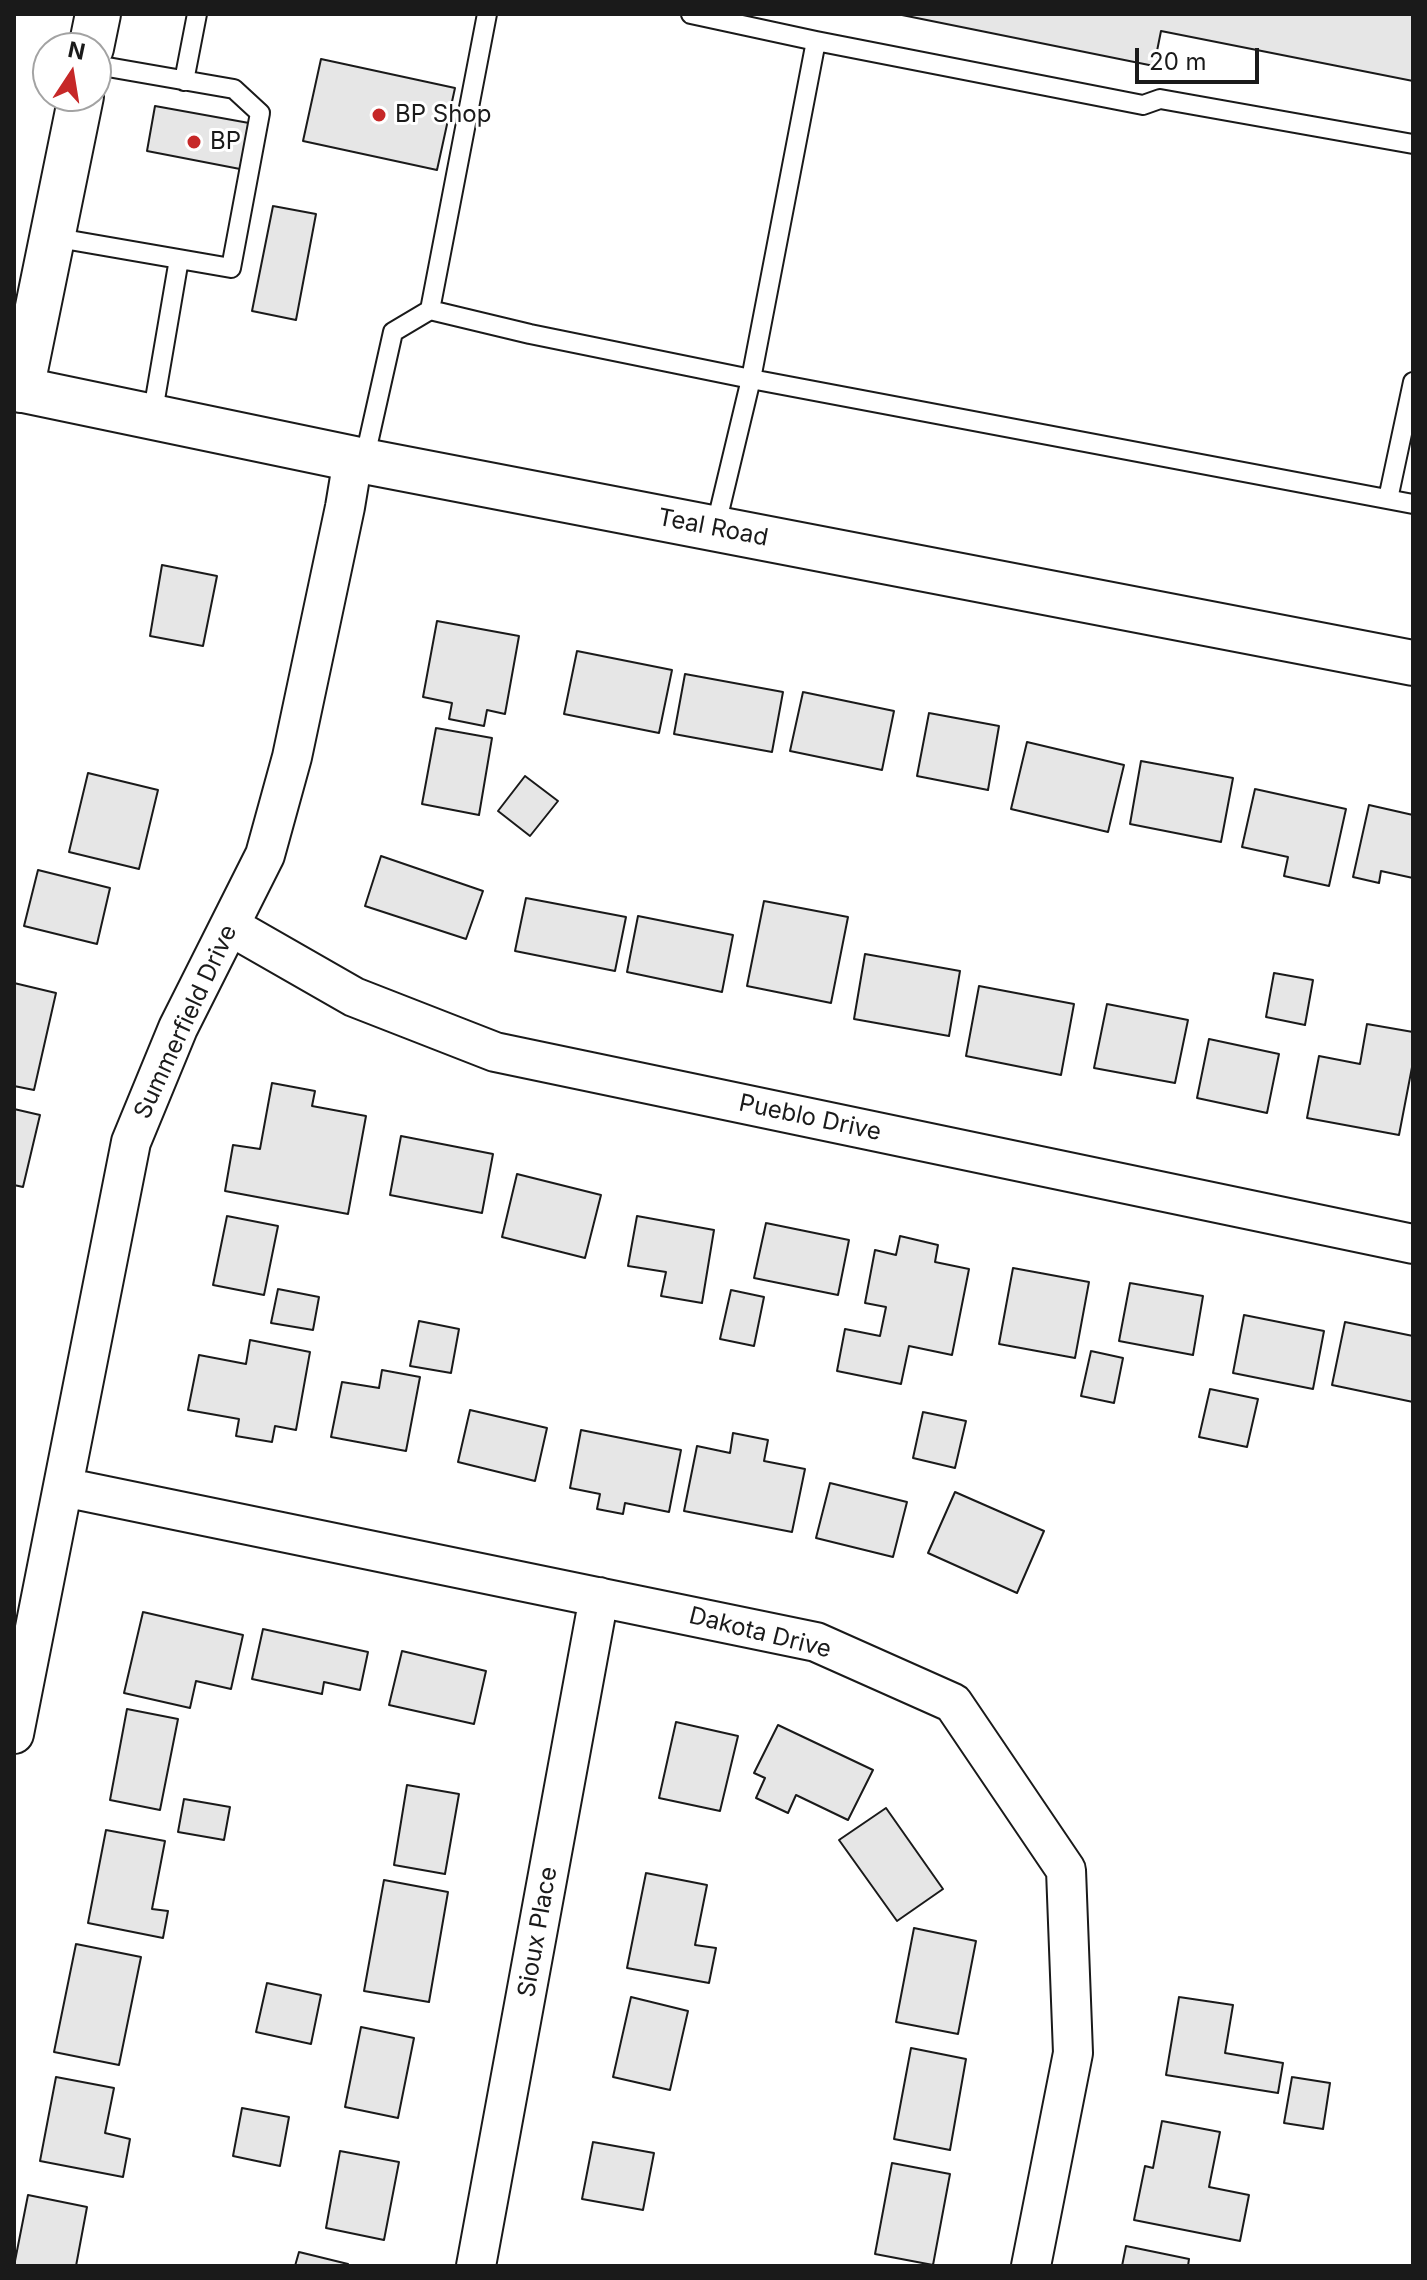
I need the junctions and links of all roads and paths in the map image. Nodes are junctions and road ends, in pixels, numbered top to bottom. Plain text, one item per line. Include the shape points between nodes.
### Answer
1 (197, 14) edge
2 (487, 14) edge
3 (691, 14) edge
4 (816, 41) junction
5 (112, 68) edge
6 (184, 81) junction
7 (78, 112) edge
8 (1413, 144) edge
9 (52, 237) junction
10 (179, 259) junction
11 (430, 310) junction
12 (751, 379) junction
13 (1413, 382) edge
14 (18, 389) edge
15 (152, 417) junction
16 (358, 460) junction
17 (1388, 499) junction
18 (1413, 504) edge
19 (715, 529) junction
20 (1413, 663) edge
21 (230, 926) junction
22 (1413, 1244) edge
23 (63, 1487) junction
24 (599, 1597) junction
25 (14, 1734) edge
26 (476, 2266) edge
27 (1031, 2266) edge

1 - 6 lane
2 - 11 lane
3 - 4 lane
4 - 8 lane via 1143,105 1160,99
4 - 12 lane
5 - 6 lane
6 - 10 lane via 234,89 260,113 231,268
7 - 9 main road
9 - 10 lane
9 - 14 main road
10 - 15 lane
11 - 12 lane
11 - 16 lane via 393,332
12 - 17 lane
12 - 19 lane
13 - 17 lane
14 - 15 main road, Teal Road
15 - 16 main road, Teal Road
16 - 19 main road, Teal Road
16 - 21 street, Summerfield Drive via 292,757 265,855
17 - 18 lane
19 - 20 main road, Teal Road
21 - 22 street, Pueblo Drive via 354,997 495,1052
21 - 23 street, Summerfield Drive via 178,1028 131,1142
23 - 24 street, Dakota Drive
23 - 25 street, Summerfield Drive
24 - 26 street, Sioux Place
24 - 27 street, Dakota Drive via 816,1642 953,1703 1066,1870 1073,2053

